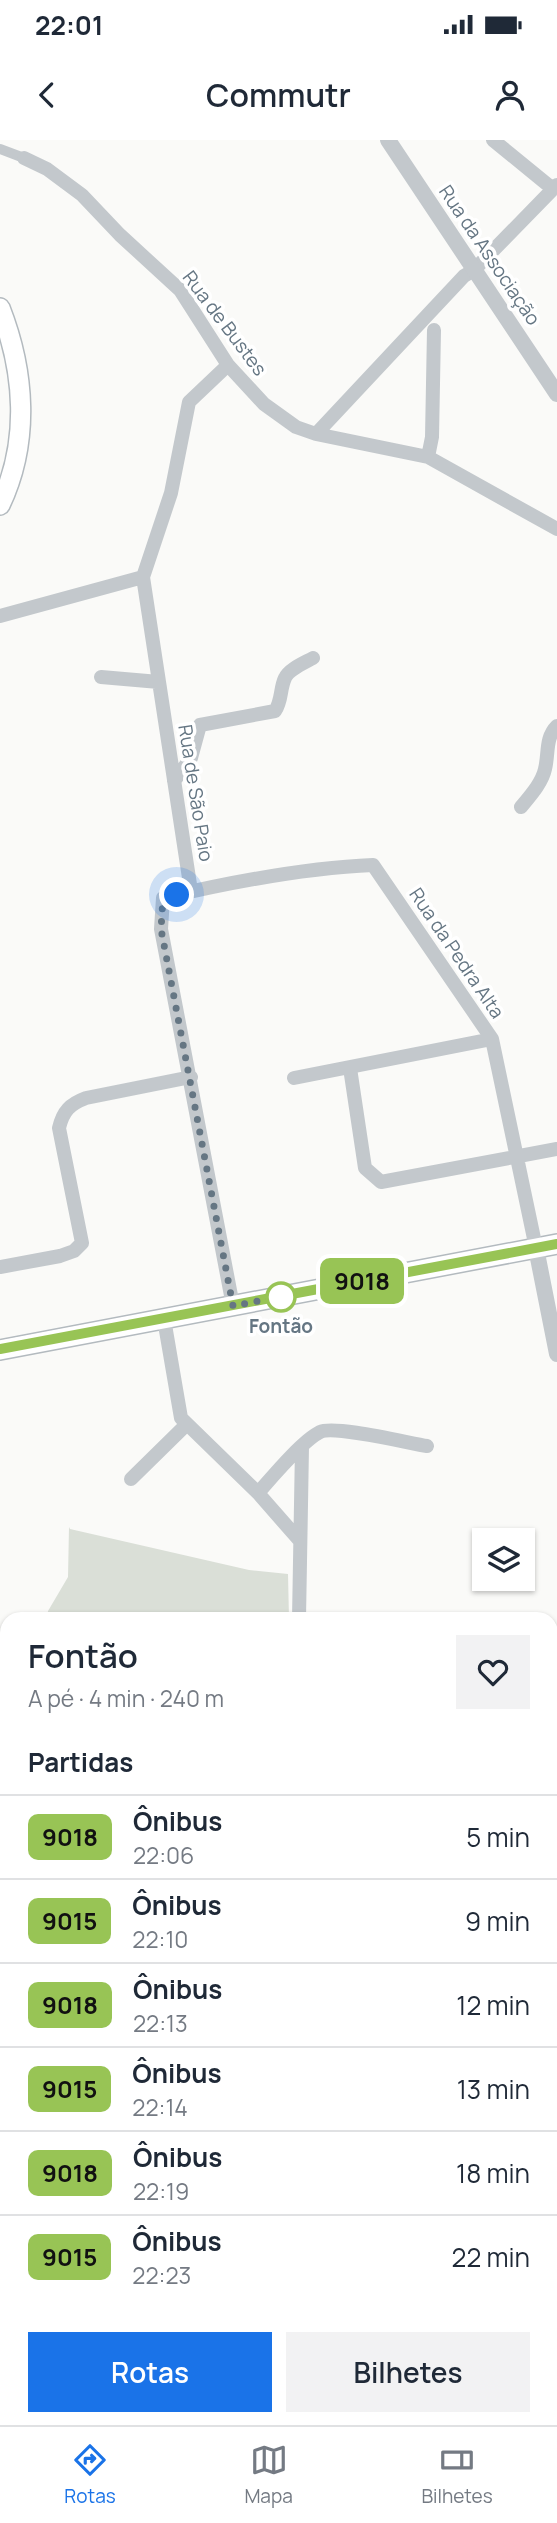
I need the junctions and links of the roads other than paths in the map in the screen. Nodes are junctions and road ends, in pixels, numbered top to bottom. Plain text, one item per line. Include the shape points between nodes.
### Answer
1 (388, 140) edge
2 (493, 140) edge
3 (0, 149) edge
4 (24, 158) joint
5 (555, 187) edge
6 (474, 270) junction
7 (0, 308) edge
8 (434, 330) dead end
9 (228, 365) junction
10 (557, 394) edge
11 (316, 433) junction
12 (428, 457) junction
13 (0, 505) edge
14 (557, 528) edge
15 (143, 578) junction
16 (0, 615) edge
17 (313, 658) dead end
18 (101, 677) dead end
19 (159, 682) junction
20 (557, 726) edge
21 (174, 781) junction
22 (521, 807) dead end
23 (191, 891) junction
24 (492, 1039) junction
25 (350, 1068) junction
26 (191, 1077) junction
27 (294, 1078) dead end
28 (557, 1149) edge
29 (518, 1157) junction
30 (557, 1244) edge
31 (536, 1248) junction
32 (0, 1267) edge
33 (233, 1306) junction
34 (164, 1319) junction
35 (0, 1350) edge
36 (557, 1354) edge
37 (187, 1424) junction
38 (427, 1446) dead end
39 (302, 1447) junction
40 (131, 1479) dead end
41 (258, 1493) junction
42 (300, 1541) junction
43 (299, 1612) edge

1 - 6 street, Rua da Associação
2 - 5 street
3 - 4 street, Rua de Bustes
4 - 9 street, Rua de Bustes via 82,195 180,290
5 - 6 street
6 - 10 street, Rua da Associação
6 - 11 street
7 - 13 main road via 17,360 21,425 9,485
8 - 12 street
9 - 11 street, Rua de Bustes via 264,404 296,427
9 - 15 street, Rua de São Paio via 189,402 171,494
11 - 12 street, Rua de Bustes
12 - 14 street, Rua de Bustes
15 - 16 street
15 - 19 street, Rua de São Paio
17 - 21 street via 285,677 275,711 200,725 191,758
18 - 19 street
19 - 21 street, Rua de São Paio
20 - 22 street via 550,734 545,770
21 - 23 street, Rua de São Paio
23 - 24 street, Rua da Pedra Alta via 373,865
23 - 26 street, Rua de São Paio via 163,898 161,929
24 - 25 street
24 - 29 street, Rua da Pedra Alta
25 - 27 street
25 - 29 street via 365,1168 381,1182
26 - 32 street via 73,1103 64,1112 60,1128 82,1243 74,1251
26 - 33 street, Rua de São Paio
28 - 29 street
29 - 31 street, Rua da Pedra Alta
30 - 31 main road
31 - 33 main road
31 - 36 street
33 - 34 main road
34 - 35 main road
34 - 37 street via 181,1418
37 - 40 street
37 - 41 street
38 - 39 street via 323,1430
39 - 41 street
39 - 42 street
41 - 42 street
42 - 43 street

